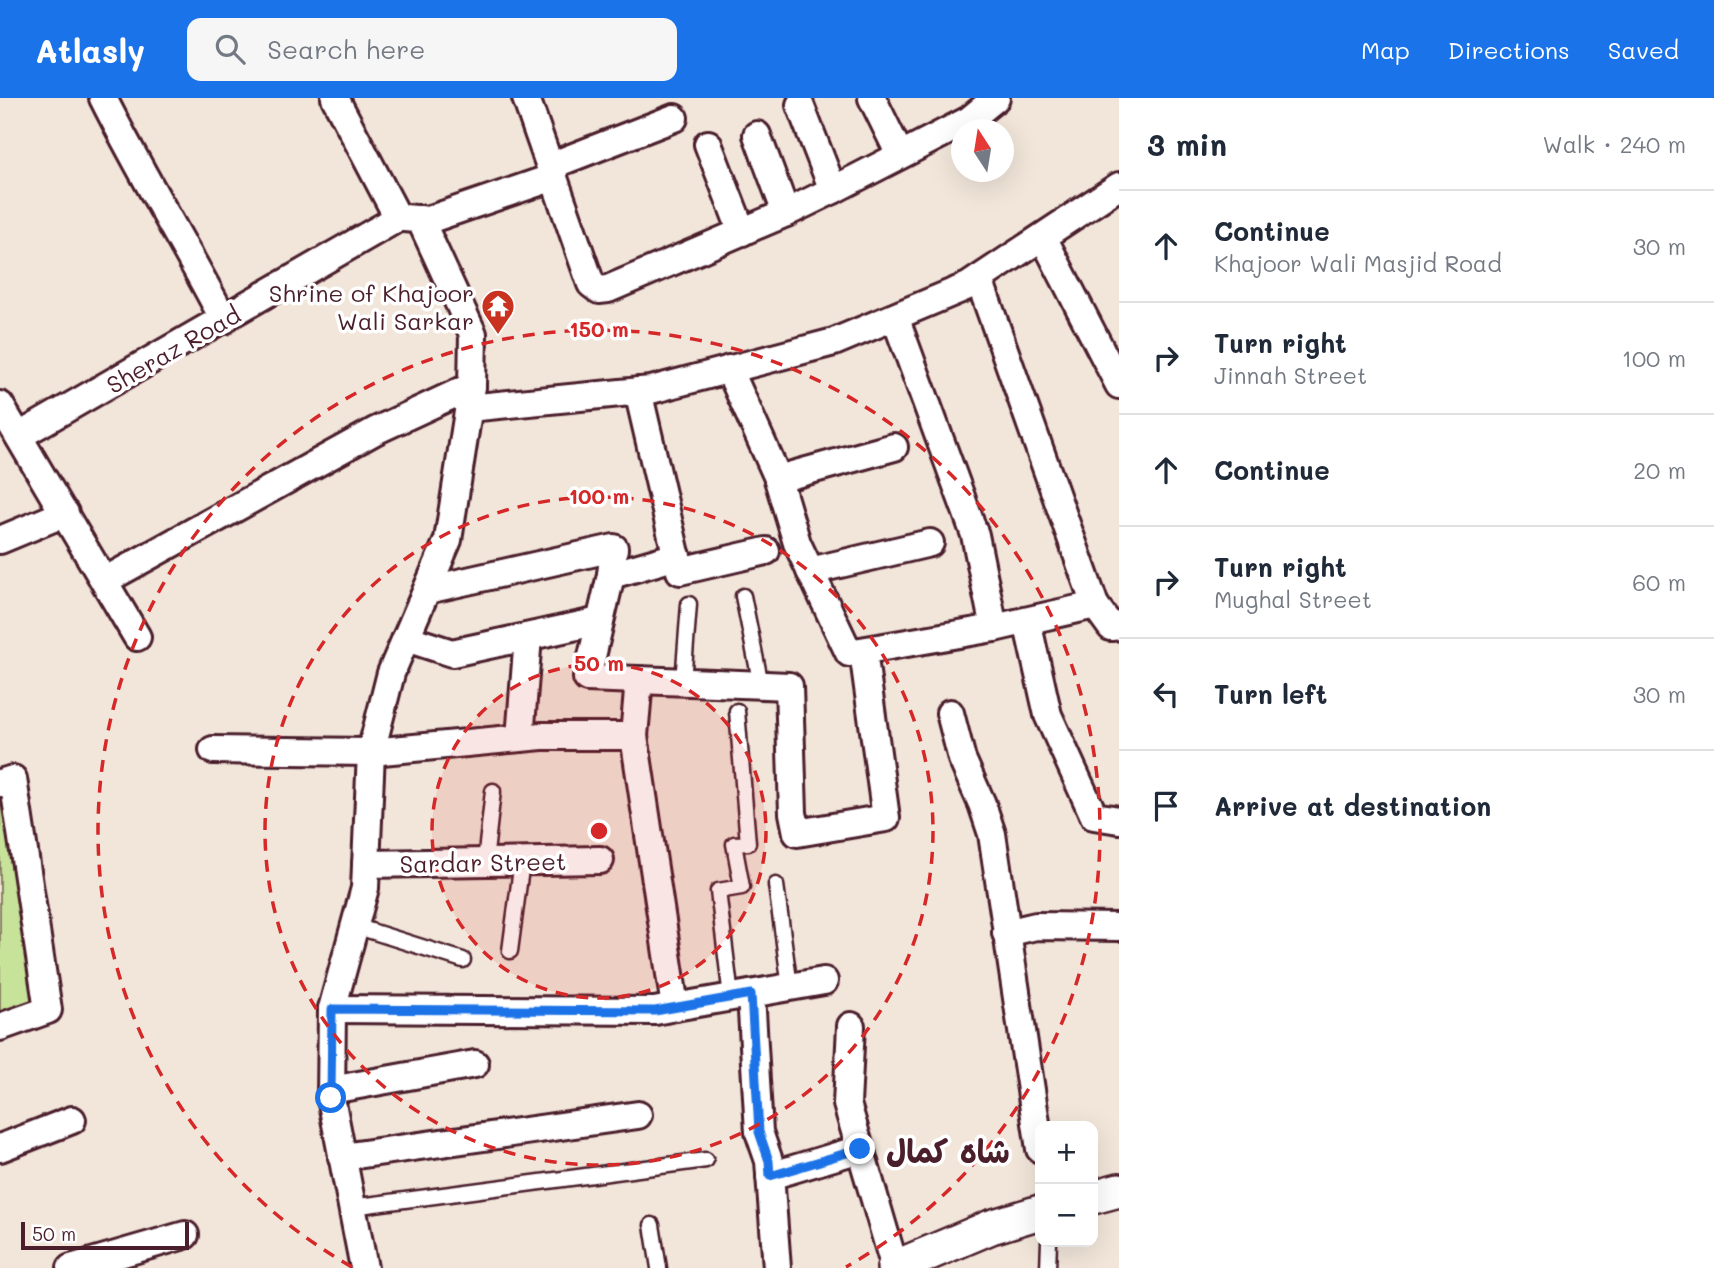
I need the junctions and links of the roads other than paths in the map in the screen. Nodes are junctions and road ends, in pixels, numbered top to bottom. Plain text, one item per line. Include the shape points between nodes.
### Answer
1 (103, 98) edge
2 (335, 98) edge
3 (526, 98) edge
4 (872, 98) edge
5 (996, 98) edge
6 (800, 105) dead end
7 (674, 118) dead end
8 (757, 135) dead end
9 (708, 144) dead end
10 (900, 155) junction
11 (552, 172) junction
12 (1119, 186) edge
13 (833, 190) junction
14 (786, 213) junction
15 (409, 219) junction
16 (742, 232) junction
17 (1042, 237) junction
18 (979, 279) junction
19 (895, 317) junction
20 (224, 320) junction
21 (729, 369) junction
22 (1119, 386) edge
23 (638, 391) junction
24 (470, 397) junction
25 (0, 405) edge
26 (19, 436) junction
27 (894, 447) dead end
28 (778, 479) junction
29 (65, 513) junction
30 (0, 540) edge
31 (930, 543) dead end
32 (766, 551) dead end
33 (677, 556) junction
34 (810, 571) junction
35 (611, 575) junction
36 (104, 581) junction
37 (427, 590) junction
38 (743, 596) dead end
39 (689, 604) dead end
40 (1095, 606) junction
41 (600, 621) junction
42 (1027, 621) junction
43 (1119, 626) edge
44 (994, 628) junction
45 (137, 637) dead end
46 (528, 637) junction
47 (406, 638) junction
48 (863, 651) junction
49 (639, 680) junction
50 (683, 682) junction
51 (761, 685) junction
52 (737, 711) dead end
53 (950, 713) dead end
54 (635, 736) junction
55 (520, 738) junction
56 (213, 750) dead end
57 (371, 752) junction
58 (0, 783) edge
59 (493, 791) dead end
60 (1119, 820) edge
61 (600, 860) dead end
62 (522, 861) junction
63 (485, 862) junction
64 (366, 863) junction
65 (776, 885) dead end
66 (355, 926) junction
67 (1119, 927) edge
68 (1006, 933) junction
69 (510, 951) dead end
70 (463, 960) dead end
71 (824, 981) dead end
72 (790, 987) junction
73 (741, 995) junction
74 (676, 1006) junction
75 (332, 1009) junction
76 (851, 1026) dead end
77 (0, 1027) edge
78 (475, 1064) dead end
79 (331, 1090) junction
80 (638, 1115) dead end
81 (72, 1119) dead end
82 (1036, 1121) edge
83 (0, 1148) edge
84 (860, 1149) junction
85 (342, 1157) junction
86 (706, 1160) dead end
87 (770, 1176) junction
88 (1119, 1190) edge
89 (1098, 1196) edge
90 (352, 1207) junction
91 (1035, 1214) edge
92 (652, 1225) dead end
93 (185, 1235) dead end
94 (1049, 1247) edge
95 (71, 1268) edge
96 (364, 1268) edge
97 (659, 1268) edge
98 (778, 1268) edge
99 (895, 1268) edge
100 (1048, 1268) edge

1 - 20 street
2 - 15 street
3 - 11 street
4 - 10 street
5 - 10 street via 969,120
6 - 13 street
7 - 11 street, Sheraz Road
8 - 14 street
9 - 16 street
10 - 13 street
11 - 15 street, Sheraz Road via 428,220
11 - 16 street via 591,284 599,290
12 - 17 street
13 - 14 street
14 - 16 street
15 - 20 street, Sheraz Road
15 - 24 street via 473,334
17 - 18 street
17 - 22 street
18 - 19 street
18 - 40 street
19 - 21 street via 834,342
19 - 44 street via 975,535
20 - 26 street, Sheraz Road
21 - 23 street
21 - 28 street
23 - 24 street
23 - 33 street
24 - 36 street via 375,431
24 - 37 street via 448,540
25 - 26 street
26 - 29 street
27 - 28 street
28 - 34 street
29 - 30 street
29 - 36 street
31 - 34 street
32 - 33 street via 680,571
33 - 35 street
34 - 48 street via 849,653
35 - 37 street via 614,548
35 - 41 street
36 - 45 street
37 - 47 street
38 - 51 lane
39 - 50 lane
40 - 42 street
40 - 43 street via 1107,624
41 - 46 street
41 - 49 street via 587,678
42 - 44 street
42 - 60 street via 1048,715 1094,816
44 - 48 street
46 - 47 street via 452,653
46 - 55 street
47 - 57 street via 391,673
48 - 51 street via 886,818 797,833 789,686
49 - 50 street
49 - 54 street
50 - 51 street
52 - 73 lane via 748,843 734,844 742,887 718,891
53 - 68 street via 962,759 992,834
54 - 55 street
54 - 74 street
55 - 57 street
56 - 57 street
57 - 64 street
58 - 77 street via 13,779 48,1010
59 - 63 lane
61 - 62 street, Sardar Street
62 - 63 street, Sardar Street
62 - 69 lane
63 - 64 street, Sardar Street
64 - 66 street
65 - 72 lane
66 - 70 lane
66 - 75 street
67 - 68 street via 1036,926
68 - 82 street
71 - 72 street
72 - 73 street
73 - 74 street
73 - 87 street via 759,1132
74 - 75 street via 655,1011
75 - 79 street
76 - 84 street via 847,1104
78 - 79 street
79 - 85 street
80 - 85 street
81 - 83 street
84 - 87 street
84 - 99 street
85 - 90 street
86 - 90 lane
87 - 98 street
88 - 89 street
90 - 96 street
91 - 99 street
92 - 97 lane
93 - 95 street
94 - 100 lane

